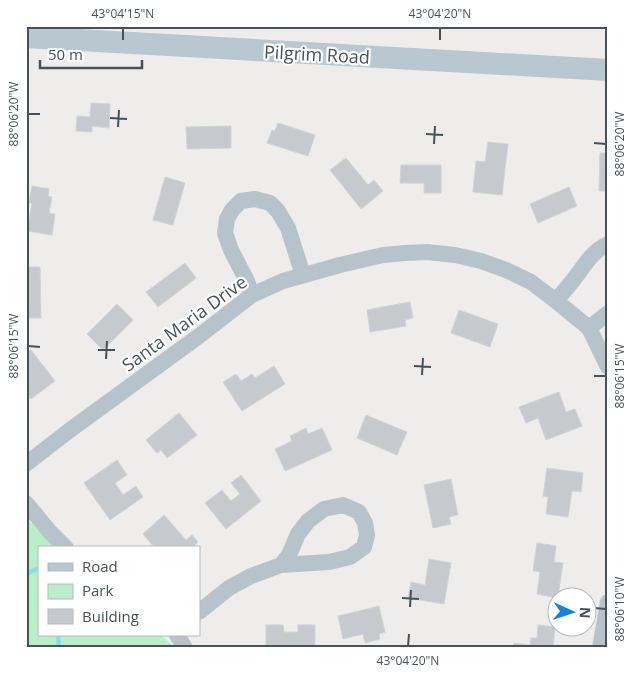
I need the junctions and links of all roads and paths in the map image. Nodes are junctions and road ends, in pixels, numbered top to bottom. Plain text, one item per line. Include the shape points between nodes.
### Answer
1 (26, 37) edge
2 (608, 70) edge
3 (608, 244) edge
4 (302, 275) junction
5 (252, 295) junction
6 (556, 301) junction
7 (608, 314) edge
8 (589, 328) junction
9 (608, 367) edge
10 (26, 464) edge
11 (26, 503) edge
12 (64, 546) edge
13 (281, 565) junction
14 (608, 602) edge
15 (200, 611) edge
16 (178, 636) edge
17 (185, 648) edge
18 (600, 648) edge

1 - 2 main road, Pilgrim Road
3 - 6 street via 589,258
4 - 5 street, Santa Maria Drive
4 - 5 street via 288,228 278,211 270,203 255,199 241,202 227,219 225,233
4 - 6 street, Santa Maria Drive via 383,255 427,252 455,255 506,270 531,282
5 - 10 street, Santa Maria Drive
6 - 8 street, Santa Maria Drive
7 - 8 street
8 - 9 street, Santa Maria Drive
11 - 12 street
13 - 13 street via 329,562 350,557 364,548 366,523 359,512 343,505 324,509 298,534
13 - 15 street via 229,588
14 - 18 street
16 - 17 street

